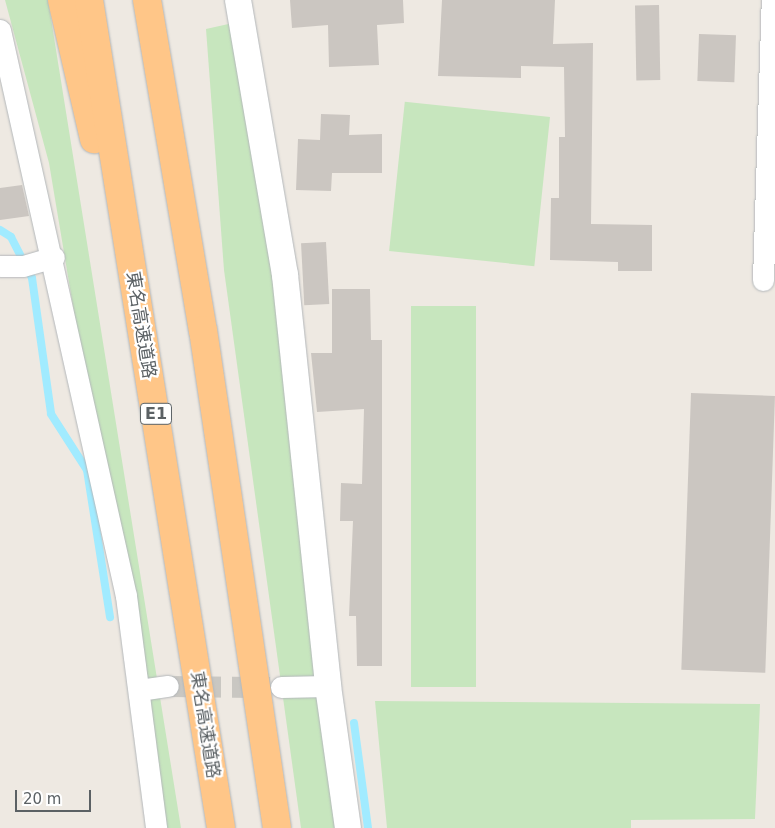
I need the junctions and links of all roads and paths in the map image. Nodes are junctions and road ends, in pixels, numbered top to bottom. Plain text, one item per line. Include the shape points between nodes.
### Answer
1 (62, 0) edge
2 (89, 0) edge
3 (147, 0) edge
4 (238, 0) edge
5 (772, 0) edge
6 (0, 30) edge
7 (54, 258) junction
8 (0, 266) edge
9 (763, 280) dead end
10 (175, 537) junction
11 (168, 686) tunnel mouth
12 (328, 686) junction
13 (281, 687) tunnel mouth
14 (139, 690) junction
15 (156, 828) edge
16 (221, 828) edge
17 (277, 828) edge
18 (348, 828) edge

1 - 10 highway via 121,255
2 - 10 highway, 東名高速道路 / E1
3 - 17 highway via 203,330
4 - 12 street via 285,275
5 - 9 street
6 - 7 street
7 - 8 street via 23,266
7 - 14 street via 126,596
10 - 16 highway, 東名高速道路 / E1
11 - 14 street
12 - 13 street
12 - 18 street
14 - 15 street

